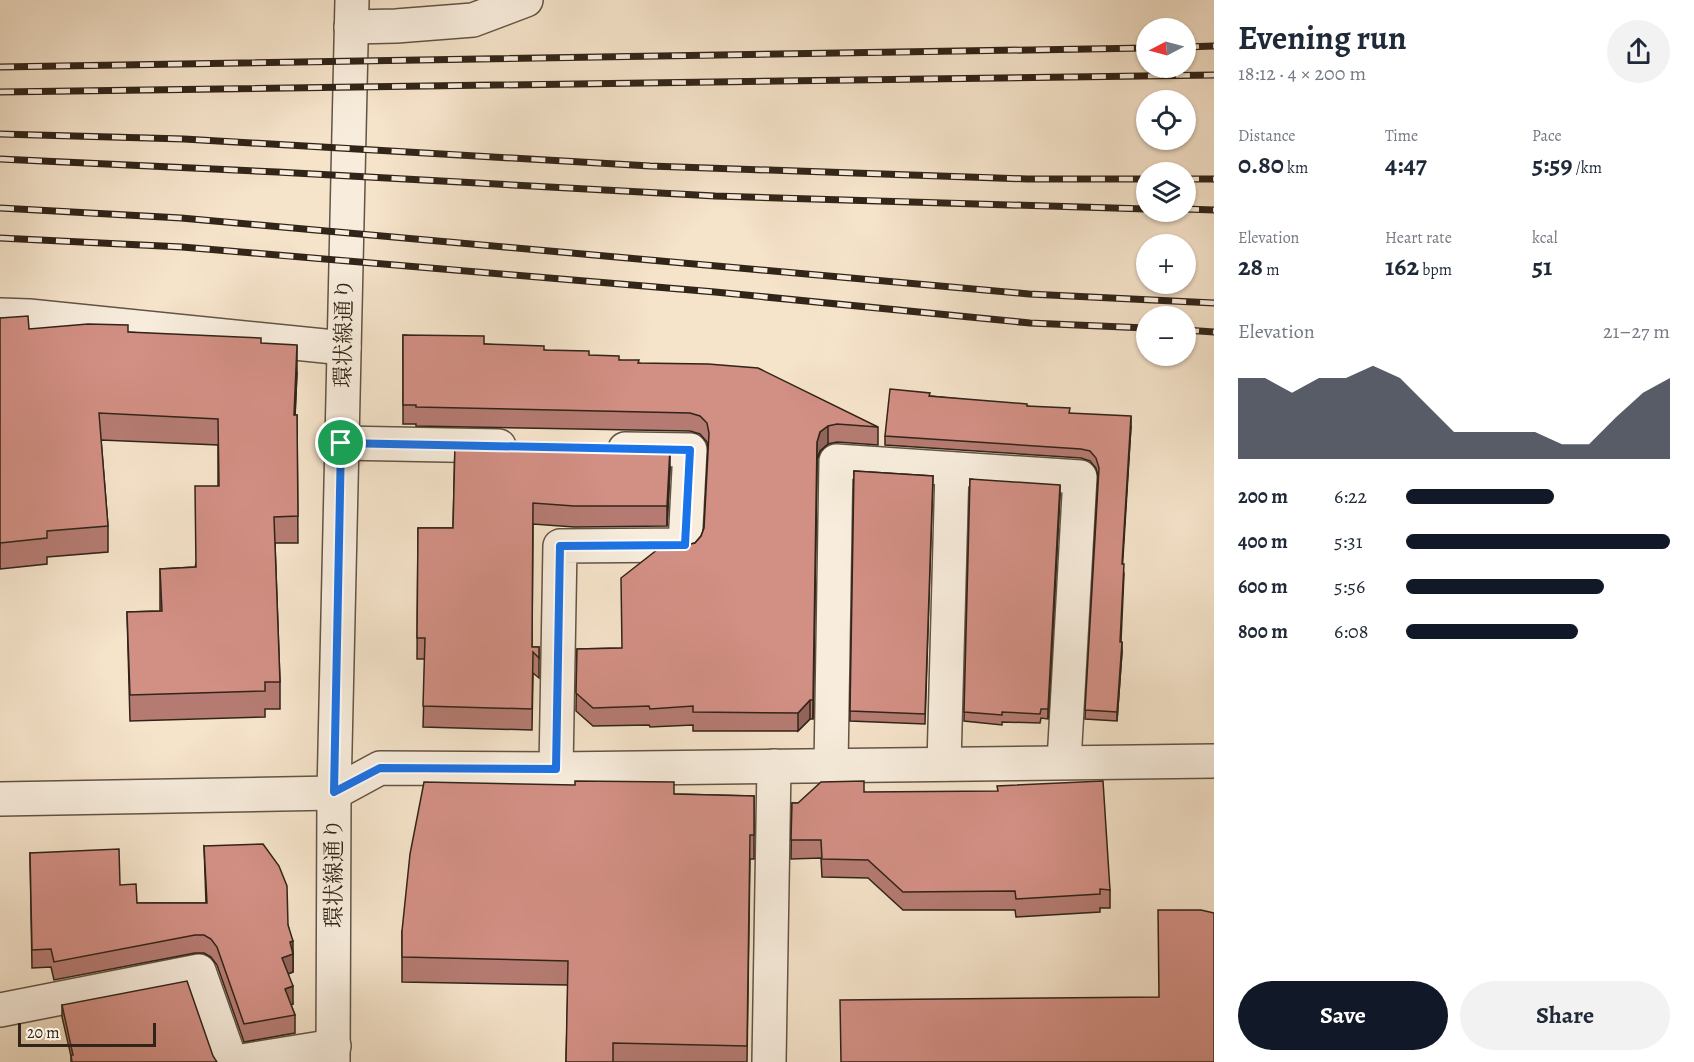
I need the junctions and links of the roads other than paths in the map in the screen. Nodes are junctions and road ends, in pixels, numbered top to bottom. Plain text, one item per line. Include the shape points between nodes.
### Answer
1 (526, 0) edge
2 (351, 13) edge
3 (0, 315) edge
4 (344, 348) junction
5 (341, 443) junction
6 (528, 447) edge
7 (597, 448) edge
8 (952, 469) junction
9 (1214, 761) edge
10 (1064, 762) junction
11 (944, 764) junction
12 (831, 765) junction
13 (774, 766) junction
14 (556, 769) junction
15 (334, 792) junction
16 (0, 799) edge
17 (0, 1010) edge
18 (334, 1054) edge
19 (231, 1062) edge
20 (236, 1062) edge
21 (769, 1062) edge

1 - 2 street via 472,20 396,26
2 - 4 street, 環状線通り
3 - 4 street
4 - 5 street, 環状線通り
5 - 6 street
5 - 15 street, 環状線通り
7 - 14 street via 690,450 685,545 560,546
8 - 10 street via 1080,477
8 - 11 street
8 - 12 street via 836,461
9 - 10 street
10 - 11 street
11 - 12 street
12 - 13 street
13 - 14 street
13 - 21 street
14 - 15 street via 380,768
15 - 16 street
15 - 18 street, 環状線通り
17 - 19 street via 199,971
18 - 20 street

